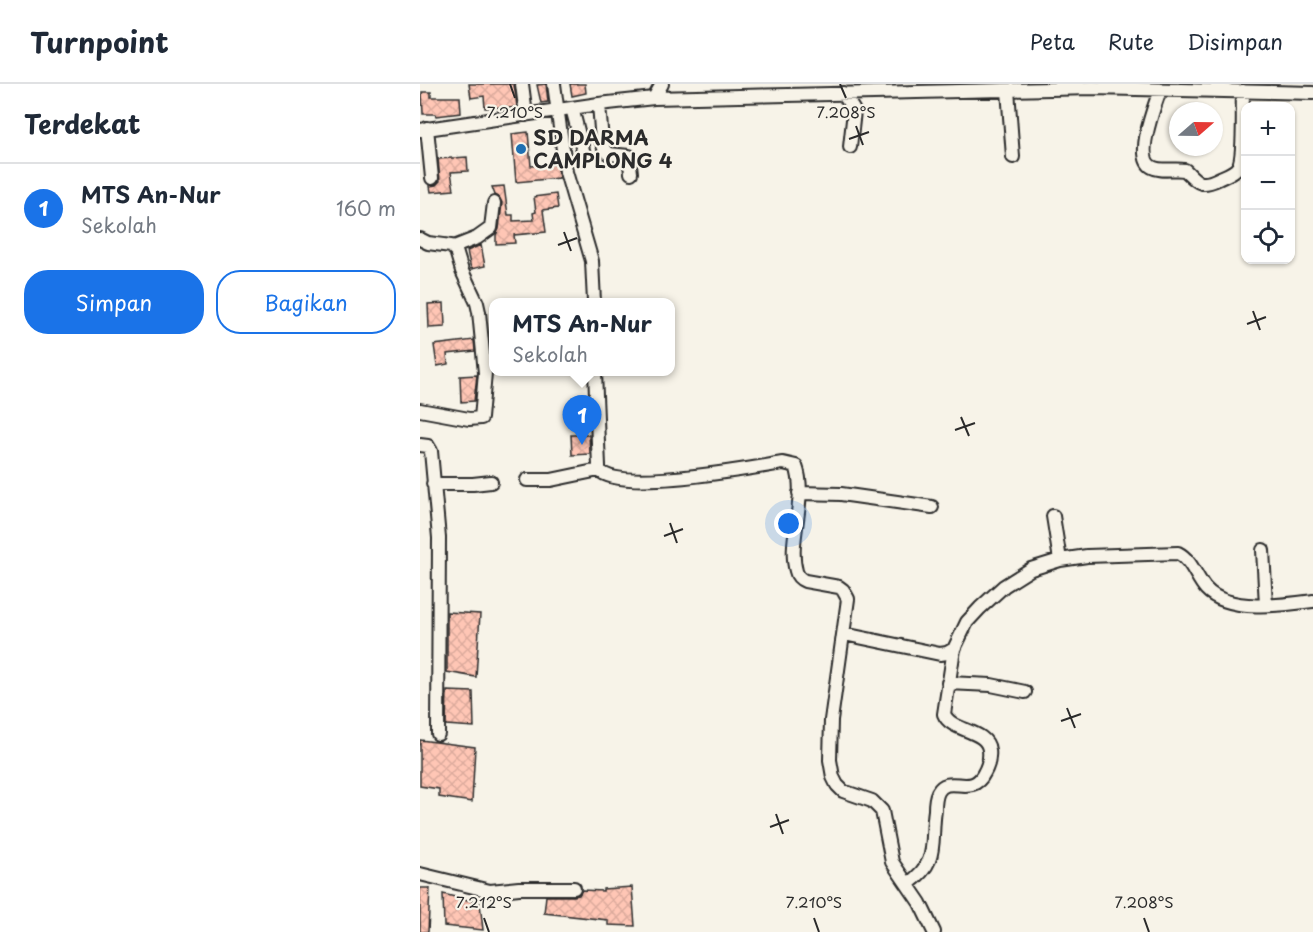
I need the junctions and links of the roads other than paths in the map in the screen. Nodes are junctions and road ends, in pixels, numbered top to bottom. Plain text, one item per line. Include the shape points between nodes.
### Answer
1 (522, 84) edge
2 (554, 84) edge
3 (662, 84) edge
4 (1140, 87) edge
5 (1003, 88) edge
6 (1160, 90) junction
7 (1243, 92) junction
8 (843, 93) junction
9 (1313, 93) edge
10 (654, 98) junction
11 (599, 104) junction
12 (572, 108) junction
13 (558, 110) junction
14 (526, 115) junction
15 (424, 129) edge
16 (850, 147) dead end
17 (584, 154) dead end
18 (1013, 157) dead end
19 (632, 173) dead end
20 (432, 178) dead end
21 (494, 202) dead end
22 (420, 238) edge
23 (454, 247) junction
24 (594, 298) edge
25 (596, 376) edge
26 (420, 410) edge
27 (420, 445) edge
28 (599, 471) junction
29 (527, 480) dead end
30 (491, 482) dead end
31 (433, 484) junction
32 (800, 493) junction
33 (932, 507) dead end
34 (1053, 516) dead end
35 (1263, 550) dead end
36 (1060, 560) junction
37 (1313, 601) edge
38 (1266, 605) junction
39 (844, 634) junction
40 (954, 649) junction
41 (948, 683) junction
42 (1025, 692) dead end
43 (438, 734) dead end
44 (420, 874) edge
45 (908, 884) junction
46 (574, 888) dead end
47 (934, 932) edge

1 - 14 street
2 - 13 street
3 - 10 street
4 - 5 street
4 - 6 street
5 - 8 street
5 - 18 street
6 - 7 street
6 - 7 street via 1146,137 1147,163 1161,170 1185,170 1201,183 1213,181 1239,166
7 - 9 street
8 - 10 street
8 - 16 street via 854,111
10 - 11 street
11 - 12 street
11 - 19 street via 603,148 609,154 629,156
12 - 13 street
12 - 17 street
13 - 14 street
13 - 24 street via 571,191 592,261
14 - 15 street
15 - 20 street
21 - 23 street via 491,228
22 - 23 street
23 - 26 street via 479,312 483,415 476,419
25 - 28 street
27 - 31 street via 431,451
28 - 29 street
28 - 32 street via 622,479 671,479 783,463 796,466
30 - 31 street
31 - 43 street via 439,538
32 - 33 street via 841,494
32 - 39 street via 796,573 805,581 843,590 848,599
34 - 36 street
35 - 38 street
36 - 38 street via 1178,553 1218,599
36 - 40 street via 1031,569 1004,586 967,622
37 - 38 street
39 - 40 street via 940,654
39 - 45 street via 831,720 833,777 843,791 872,801 882,811 892,862
40 - 41 street
41 - 42 street via 991,685
41 - 45 street via 946,718 985,741 989,748 988,765 976,784 941,787 936,795 932,857 921,874
44 - 46 street via 490,891
45 - 47 street

